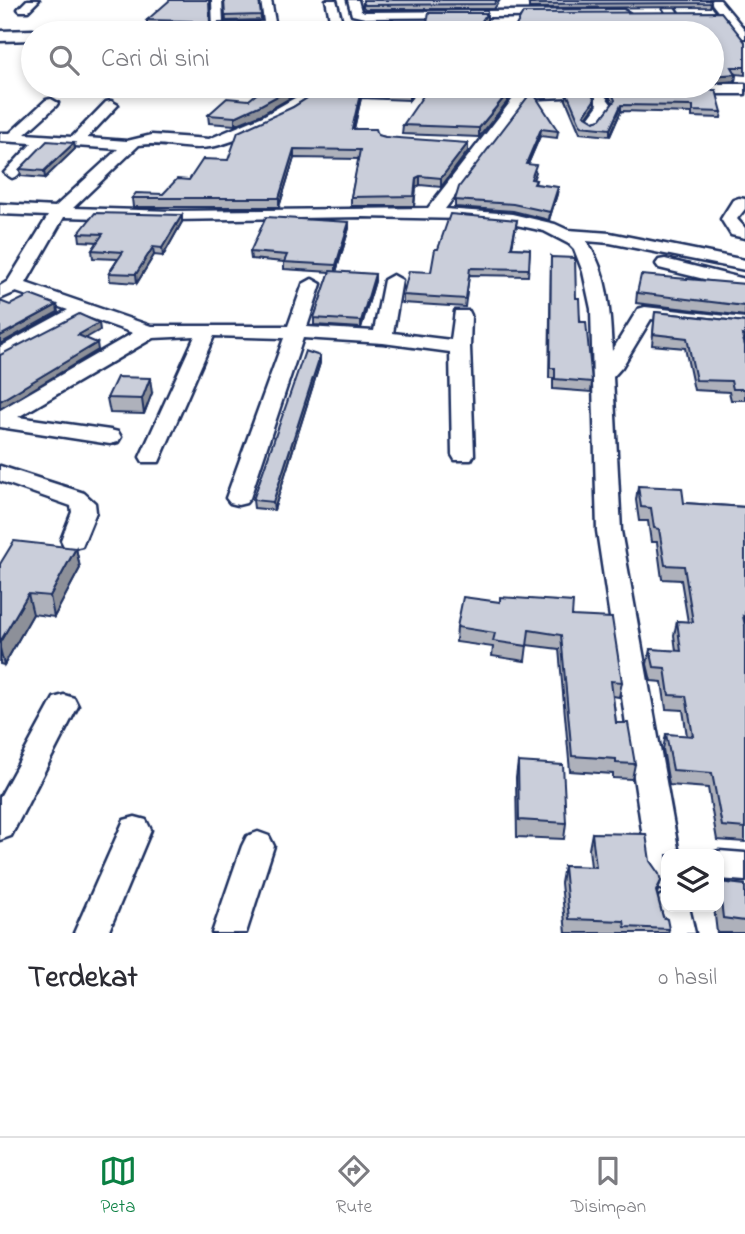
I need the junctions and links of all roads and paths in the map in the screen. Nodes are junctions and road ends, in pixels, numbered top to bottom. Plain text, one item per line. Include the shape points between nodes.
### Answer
1 (34, 0) edge
2 (218, 0) edge
3 (266, 0) edge
4 (331, 0) edge
5 (353, 0) edge
6 (402, 0) edge
7 (452, 0) edge
8 (505, 0) edge
9 (560, 0) edge
10 (613, 0) edge
11 (663, 0) edge
12 (714, 0) edge
13 (24, 9) dead end
14 (454, 13) junction
15 (659, 13) edge
16 (672, 13) junction
17 (685, 13) edge
18 (711, 13) edge
19 (724, 13) junction
20 (402, 14) junction
21 (509, 14) junction
22 (567, 18) junction
23 (217, 21) edge
24 (270, 21) edge
25 (336, 21) edge
26 (454, 21) edge
27 (512, 21) edge
28 (678, 21) edge
29 (21, 35) edge
30 (743, 35) edge
31 (0, 36) edge
32 (724, 89) edge
33 (745, 89) edge
34 (307, 98) edge
35 (526, 98) edge
36 (600, 98) edge
37 (51, 103) dead end
38 (111, 105) dead end
39 (593, 121) edge
40 (6, 138) edge
41 (43, 140) junction
42 (75, 142) junction
43 (128, 145) junction
44 (12, 173) dead end
45 (745, 204) edge
46 (0, 209) edge
47 (58, 212) junction
48 (432, 213) junction
49 (745, 233) edge
50 (576, 241) junction
51 (745, 265) edge
52 (393, 280) dead end
53 (312, 284) dead end
54 (745, 284) edge
55 (5, 290) edge
56 (81, 310) junction
57 (462, 315) dead end
58 (745, 324) edge
59 (207, 330) junction
60 (149, 332) junction
61 (295, 332) junction
62 (383, 337) junction
63 (460, 347) junction
64 (0, 355) edge
65 (601, 377) junction
66 (0, 420) edge
67 (110, 437) dead end
68 (463, 455) dead end
69 (151, 457) dead end
70 (0, 472) edge
71 (238, 498) dead end
72 (73, 540) dead end
73 (64, 706) dead end
74 (0, 827) edge
75 (135, 830) dead end
76 (258, 846) dead end
77 (662, 849) edge
78 (724, 865) edge
79 (745, 867) edge
80 (673, 912) edge
81 (92, 933) edge
82 (229, 933) edge
83 (678, 933) edge

1 - 13 street
2 - 23 street
3 - 24 street
4 - 25 street
5 - 20 street via 356,14
6 - 20 street
7 - 14 street
8 - 21 street
9 - 22 street
10 - 22 street via 624,16
11 - 16 street
12 - 19 street
14 - 20 street
14 - 21 street
14 - 26 street
15 - 16 street
16 - 17 street
16 - 28 street
18 - 19 street
19 - 30 street
21 - 22 street
21 - 27 street
29 - 31 street
32 - 33 street
34 - 43 street via 226,141 141,140
35 - 48 street via 509,120 477,145 463,177
36 - 39 street via 605,106
37 - 40 street
38 - 42 street
40 - 41 street
41 - 42 street
41 - 44 street
42 - 43 street
43 - 47 street
45 - 49 street via 739,203 729,219 737,231
46 - 47 street
47 - 48 street via 147,216
47 - 55 street
48 - 50 street via 531,223
50 - 51 street via 610,238
50 - 54 street
50 - 65 street via 594,277 600,309
52 - 62 street
53 - 61 street
55 - 56 street
56 - 60 street
56 - 64 street
57 - 63 street
58 - 65 street via 645,313
59 - 60 street
59 - 61 street
59 - 69 street
60 - 66 street
61 - 62 street
61 - 71 street
62 - 63 street
63 - 68 street
65 - 77 street via 608,531
66 - 67 street
70 - 72 street via 83,503
73 - 74 street
75 - 81 street
76 - 82 street
78 - 79 street
80 - 83 street

